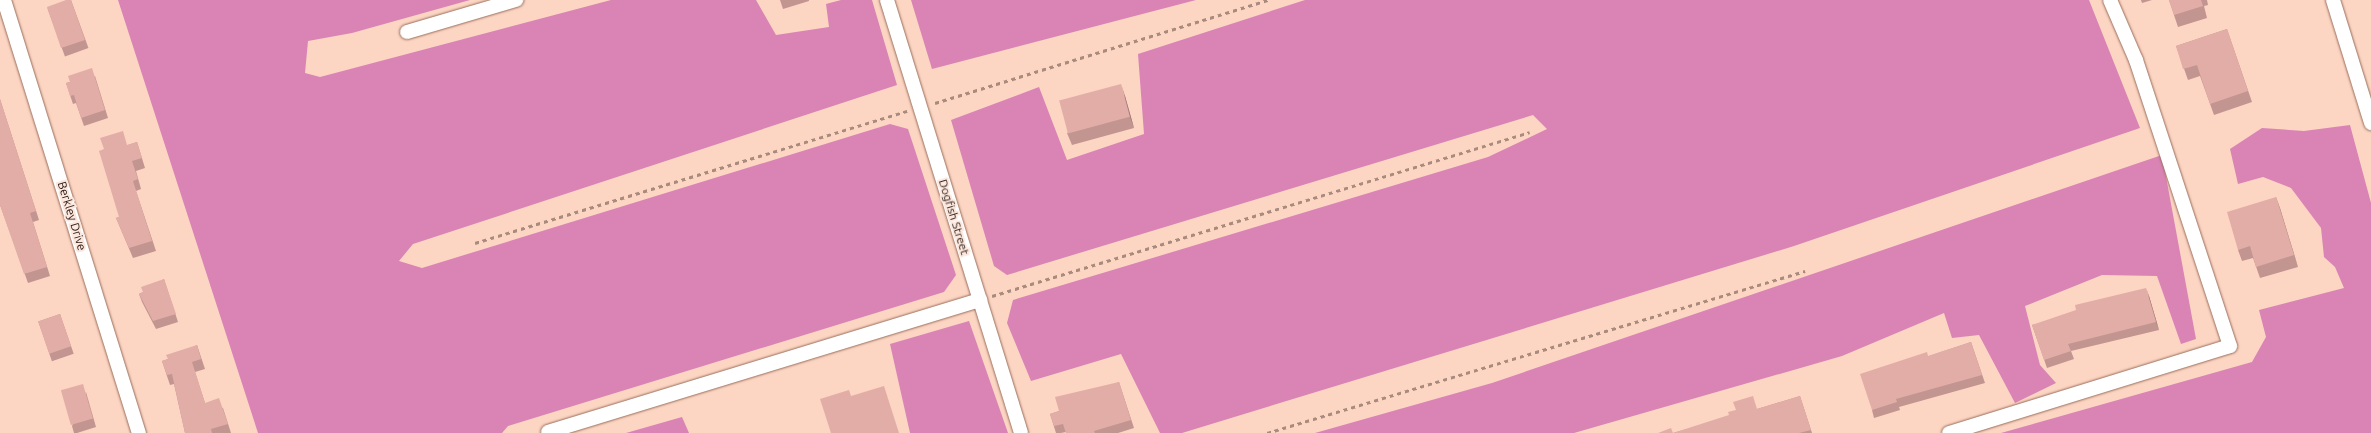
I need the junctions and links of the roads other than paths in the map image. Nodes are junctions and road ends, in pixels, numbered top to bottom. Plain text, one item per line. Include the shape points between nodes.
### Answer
1 (4, 0) edge
2 (516, 0) edge
3 (887, 0) edge
4 (2110, 0) edge
5 (2333, 0) edge
6 (407, 32) dead end
7 (2371, 123) edge
8 (980, 300) junction
9 (548, 432) edge
10 (139, 433) edge
11 (1022, 433) edge
12 (1949, 433) edge

1 - 10 street, Berkley Drive
2 - 6 street
3 - 8 street, Dogfish Street
4 - 12 street via 2136,60 2230,346
5 - 7 street
8 - 9 street
8 - 11 street, Dogfish Street

